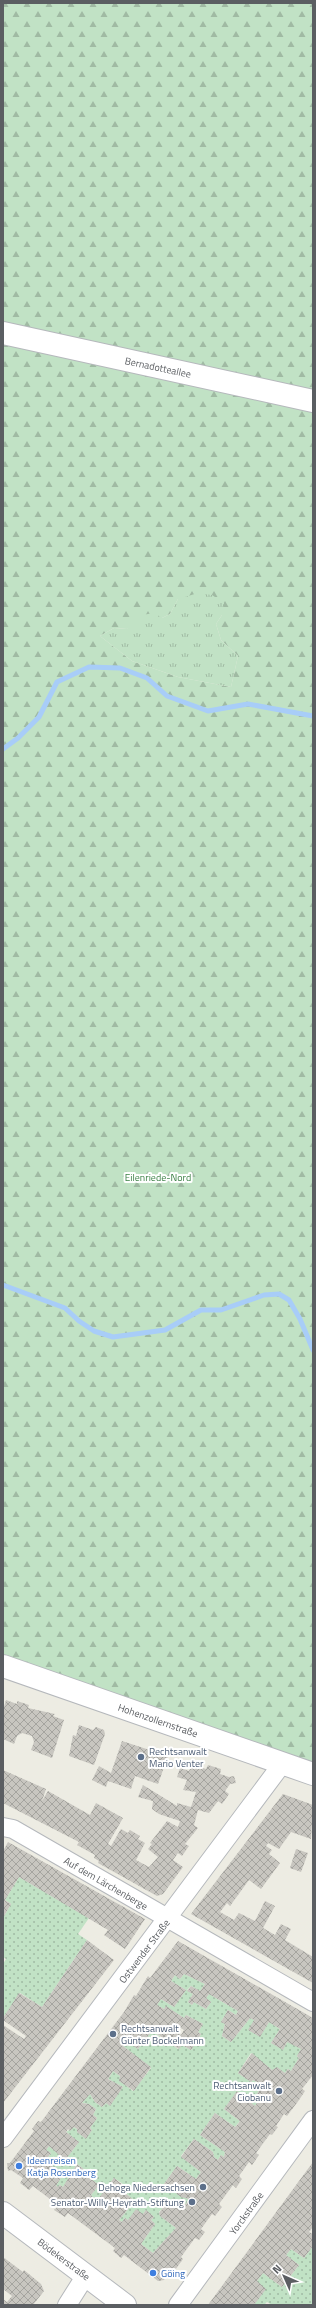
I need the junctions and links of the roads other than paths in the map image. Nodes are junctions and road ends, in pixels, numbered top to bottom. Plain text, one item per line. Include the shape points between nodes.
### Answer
1 (3, 333) edge
2 (313, 401) edge
3 (3, 1666) edge
4 (282, 1764) junction
5 (313, 1774) edge
6 (3, 1827) edge
7 (168, 1919) junction
8 (313, 2002) edge
9 (313, 2120) edge
10 (3, 2138) edge
11 (3, 2213) edge
12 (86, 2275) junction
13 (67, 2305) edge
14 (125, 2305) edge
15 (178, 2305) edge

1 - 2 street, Bernadotteallee
3 - 4 street, Hohenzollernstraße
4 - 5 street, Hohenzollernstraße
4 - 7 street, Ostwender Straße
6 - 7 street, Auf dem Lärchenberge via 13,1830
7 - 8 street, Auf dem Lärchenberge
7 - 10 street, Ostwender Straße
9 - 15 street, Yorckstraße
11 - 12 street, Bödekerstraße
12 - 13 street
12 - 14 street, Bödekerstraße

